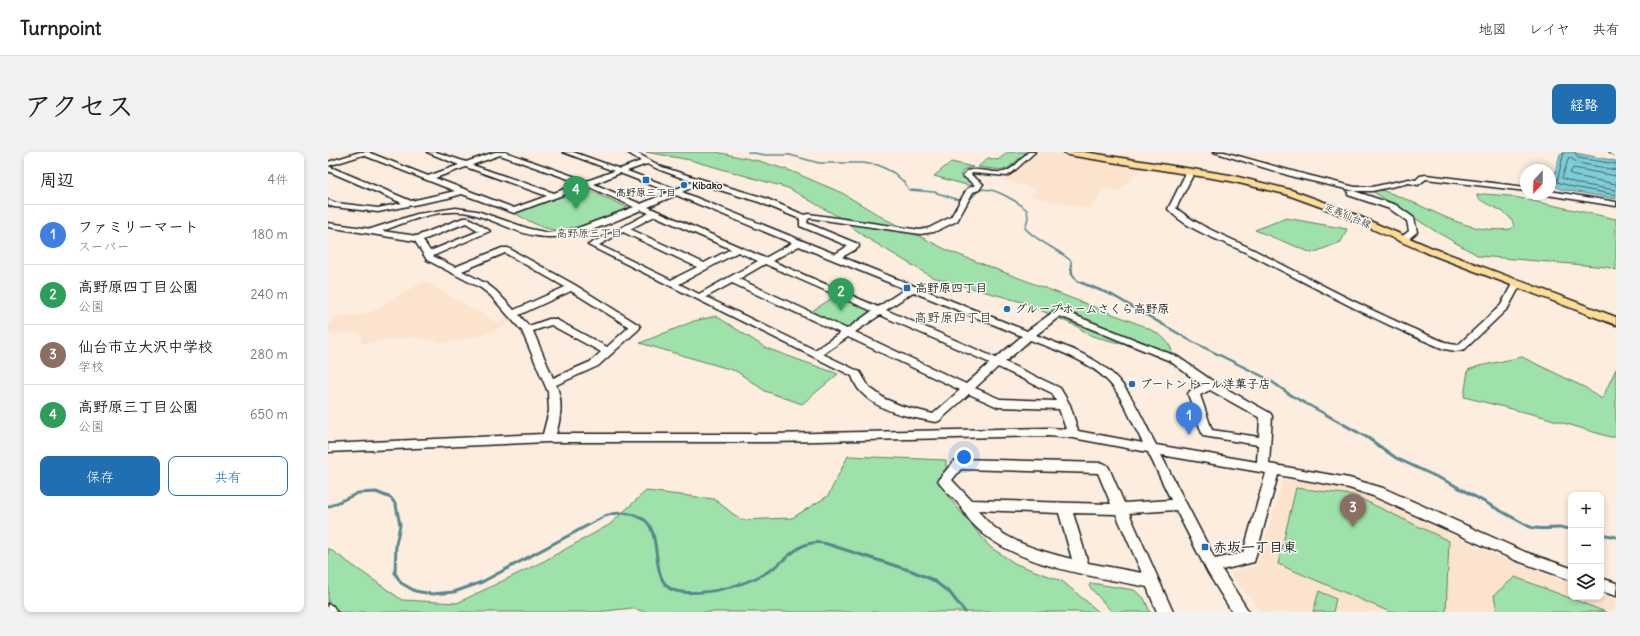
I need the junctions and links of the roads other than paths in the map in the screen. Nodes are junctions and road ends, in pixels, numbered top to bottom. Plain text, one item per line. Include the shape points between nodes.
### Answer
1 (365, 152) edge
2 (430, 152) edge
3 (500, 152) edge
4 (566, 152) edge
5 (630, 152) edge
6 (1032, 152) edge
7 (1068, 152) edge
8 (1206, 152) edge
9 (1217, 152) edge
10 (1613, 152) edge
11 (1616, 153) edge
12 (647, 161) junction
13 (328, 164) edge
14 (467, 164) junction
15 (328, 168) edge
16 (622, 170) junction
17 (1191, 171) junction
18 (428, 178) junction
19 (699, 182) junction
20 (586, 184) junction
21 (1520, 188) edge
22 (462, 191) junction
23 (677, 192) junction
24 (1556, 194) edge
25 (554, 196) junction
26 (328, 202) edge
27 (411, 204) junction
28 (1616, 204) edge
29 (639, 208) junction
30 (654, 214) junction
31 (804, 218) junction
32 (328, 225) edge
33 (623, 229) junction
34 (374, 231) junction
35 (1403, 238) junction
36 (418, 239) junction
37 (799, 242) junction
38 (738, 249) junction
39 (427, 254) junction
40 (836, 257) junction
41 (765, 260) junction
42 (704, 267) junction
43 (454, 271) junction
44 (732, 279) junction
45 (673, 283) junction
46 (1516, 284) junction
47 (572, 288) junction
48 (911, 289) junction
49 (700, 297) junction
50 (879, 311) junction
51 (514, 314) junction
52 (1616, 321) edge
53 (527, 330) junction
54 (846, 332) junction
55 (1028, 335) junction
56 (608, 352) junction
57 (816, 354) junction
58 (999, 363) junction
59 (551, 383) junction
60 (1210, 385) junction
61 (969, 389) junction
62 (1064, 405) junction
63 (1073, 434) junction
64 (548, 438) junction
65 (1264, 442) junction
66 (328, 448) edge
67 (1152, 449) junction
68 (1268, 468) junction
69 (1180, 504) junction
70 (967, 505) junction
71 (1064, 507) junction
72 (1119, 509) junction
73 (1212, 566) junction
74 (1082, 567) junction
75 (1568, 573) edge
76 (1153, 582) junction
77 (1604, 585) edge
78 (1616, 590) edge
79 (1165, 612) edge
80 (1241, 612) edge

1 - 13 street
1 - 18 street
2 - 14 street
3 - 14 street
3 - 20 street
4 - 16 street
5 - 12 street
6 - 31 street via 1011,172 969,172 967,176 979,184 970,191 954,218 926,232 809,216
7 - 17 main road, 定義仙台線
8 - 35 street via 1393,207 1411,220 1413,232
9 - 21 street via 1355,189 1372,189 1409,181 1418,183 1426,177
10 - 11 street
12 - 16 street
12 - 19 street
14 - 18 street
14 - 25 street
15 - 27 street
16 - 20 street
16 - 23 street
17 - 35 main road, 定義仙台線 via 1252,183 1304,198
17 - 46 street via 1172,209 1177,213 1203,229 1340,299 1448,347 1461,347 1505,306
18 - 22 street
19 - 23 street
19 - 31 street via 762,200
20 - 25 street
20 - 29 street
22 - 25 street via 514,211
22 - 27 street
23 - 29 street
23 - 37 street
24 - 28 street
26 - 27 street via 334,205 378,210
29 - 30 street
29 - 34 street via 582,230 561,234 534,234 468,211 449,211 409,218
30 - 33 street
30 - 38 street
31 - 40 street via 803,224 855,246
32 - 34 street
33 - 42 street
33 - 45 street via 592,245
34 - 36 street
35 - 46 main road, 定義仙台線
36 - 39 street
36 - 39 street via 466,220 486,232
37 - 40 street
37 - 41 street
38 - 41 street
38 - 42 street
39 - 43 street
40 - 48 street
41 - 44 street
41 - 50 street
42 - 45 street
43 - 47 street via 505,250
43 - 51 street via 484,286
44 - 49 street
44 - 54 street
45 - 49 street
46 - 52 main road, 定義仙台線
47 - 51 street
47 - 56 street via 634,327
48 - 50 street
48 - 55 street
49 - 57 street
50 - 54 street
50 - 58 street
51 - 53 street
53 - 56 street via 552,321
53 - 59 street
54 - 57 street
54 - 61 street
55 - 58 street
55 - 60 street via 1059,312 1174,359
55 - 67 street via 1075,354 1112,380 1120,389
56 - 59 street via 594,364
57 - 61 street via 856,374 865,390 890,406 906,412 935,418
58 - 61 street
58 - 62 street via 1056,391
59 - 64 street via 555,411
60 - 65 street via 1266,416
60 - 65 street via 1194,394 1207,433
61 - 62 street via 998,403
62 - 63 street
63 - 64 street via 1048,432 772,438
63 - 67 street
64 - 66 street
65 - 68 street
67 - 68 street
67 - 69 street
68 - 73 street via 1250,558
68 - 75 street via 1350,483 1378,492 1520,556
69 - 72 street
69 - 73 street
70 - 71 street
70 - 72 street via 944,480 958,464 1103,468
70 - 74 street via 979,522 998,537 1025,551
71 - 72 street
71 - 74 street
72 - 76 street
73 - 80 street
74 - 76 street
76 - 79 street
77 - 78 street

